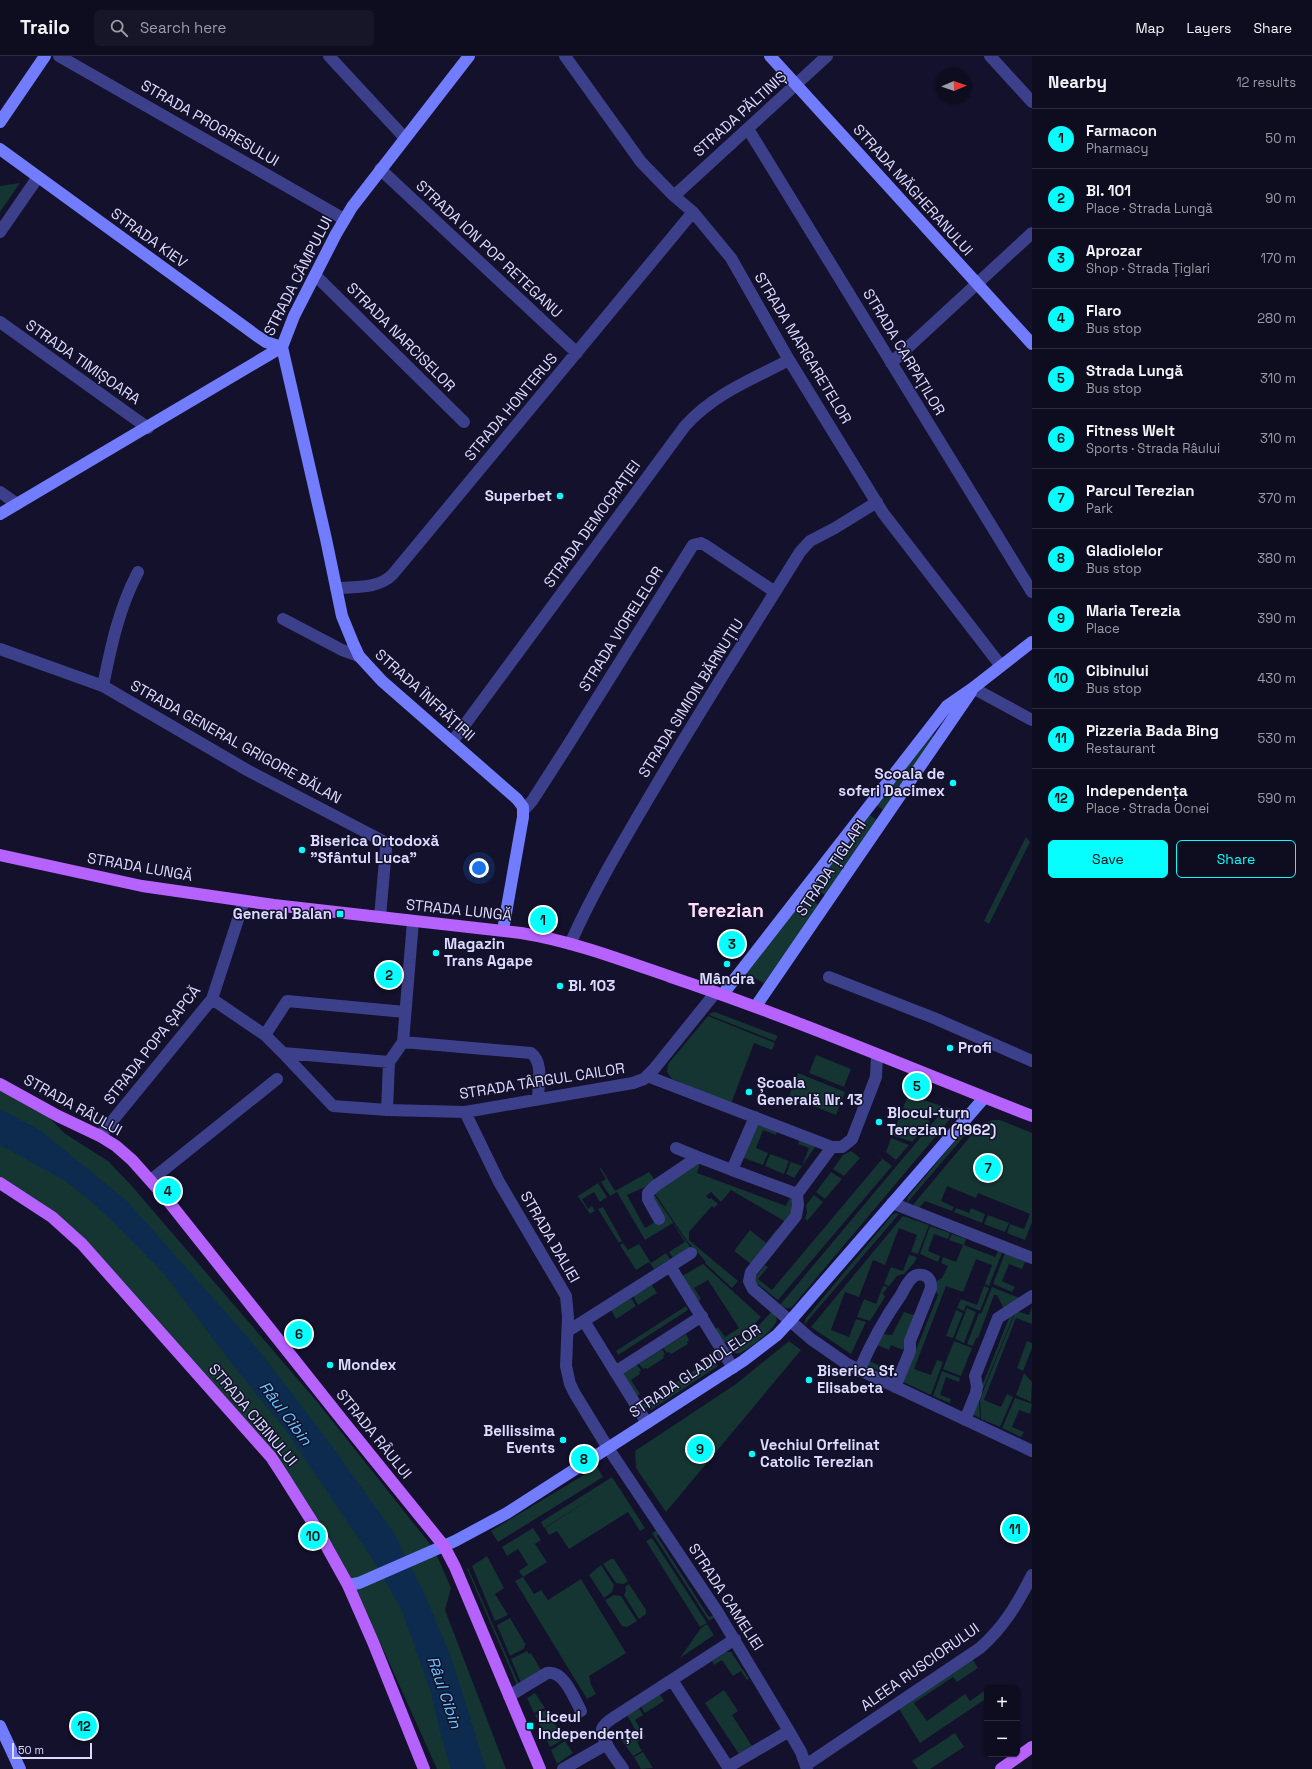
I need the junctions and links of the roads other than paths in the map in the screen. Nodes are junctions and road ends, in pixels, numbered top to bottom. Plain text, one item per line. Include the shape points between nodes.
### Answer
1 (45, 56) edge
2 (59, 56) edge
3 (329, 56) edge
4 (469, 56) edge
5 (565, 56) edge
6 (770, 56) edge
7 (827, 56) edge
8 (990, 56) edge
9 (796, 85) junction
10 (1032, 102) edge
11 (0, 122) edge
12 (748, 129) junction
13 (404, 137) junction
14 (0, 149) edge
15 (380, 168) junction
16 (38, 177) junction
17 (674, 196) junction
18 (693, 212) junction
19 (344, 219) junction
20 (0, 232) edge
21 (1032, 233) edge
22 (315, 275) junction
23 (977, 284) junction
24 (0, 322) edge
25 (1032, 344) edge
26 (282, 347) junction
27 (577, 353) junction
28 (789, 360) junction
29 (891, 363) junction
30 (464, 422) dead end
31 (148, 428) junction
32 (0, 492) edge
33 (877, 502) junction
34 (17, 504) junction
35 (0, 514) edge
36 (138, 572) dead end
37 (336, 588) junction
38 (775, 592) junction
39 (1032, 592) edge
40 (284, 619) dead end
41 (1032, 642) edge
42 (0, 649) edge
43 (359, 656) junction
44 (1001, 666) junction
45 (103, 686) junction
46 (973, 688) junction
47 (1032, 720) edge
48 (452, 742) junction
49 (523, 811) junction
50 (0, 855) edge
51 (244, 901) junction
52 (380, 917) junction
53 (413, 921) junction
54 (502, 930) junction
55 (570, 944) junction
56 (829, 977) dead end
57 (719, 993) junction
58 (212, 999) junction
59 (756, 1006) junction
60 (405, 1012) junction
61 (265, 1035) junction
62 (403, 1042) junction
63 (283, 1053) junction
64 (878, 1055) junction
65 (1032, 1061) edge
66 (389, 1062) junction
67 (647, 1076) junction
68 (277, 1079) dead end
69 (0, 1084) edge
70 (984, 1098) junction
71 (538, 1099) junction
72 (387, 1110) junction
73 (466, 1112) junction
74 (1032, 1116) edge
75 (756, 1117) junction
76 (100, 1136) junction
77 (832, 1147) junction
78 (676, 1148) dead end
79 (698, 1157) junction
80 (732, 1170) junction
81 (151, 1180) junction
82 (0, 1183) edge
83 (797, 1194) junction
84 (892, 1203) junction
85 (659, 1219) dead end
86 (691, 1253) dead end
87 (1032, 1258) edge
88 (670, 1266) junction
89 (1032, 1296) edge
90 (702, 1316) junction
91 (584, 1321) junction
92 (790, 1321) junction
93 (568, 1331) junction
94 (733, 1368) junction
95 (860, 1371) junction
96 (615, 1372) junction
97 (895, 1387) junction
98 (965, 1420) junction
99 (647, 1423) junction
100 (608, 1448) junction
101 (1032, 1451) edge
102 (439, 1548) junction
103 (1032, 1575) edge
104 (348, 1585) junction
105 (734, 1639) junction
106 (672, 1680) junction
107 (509, 1696) junction
108 (581, 1711) dead end
109 (0, 1726) edge
110 (789, 1731) junction
111 (607, 1744) junction
112 (1032, 1748) edge
113 (806, 1767) edge
114 (20, 1769) edge
115 (424, 1769) edge
116 (540, 1769) edge
117 (563, 1769) edge
118 (623, 1769) edge
119 (1001, 1769) edge

1 - 11 street
2 - 19 street, STRADA PROGRESULUI
3 - 13 street
4 - 13 street, STRADA CÂMPULUI
5 - 17 street, STRADA MARGARETELOR via 641,162
6 - 9 street, STRADA MĂGHERANULUI
7 - 9 street, STRADA PĂLTINIȘ
8 - 10 street
9 - 12 street, STRADA PĂLTINIȘ
9 - 23 street, STRADA MĂGHERANULUI
12 - 17 street, STRADA PĂLTINIȘ
12 - 29 street, STRADA CARPAȚILOR
13 - 15 street, STRADA CÂMPULUI
14 - 16 street, STRADA KIEV
15 - 19 street, STRADA CÂMPULUI
15 - 27 street, STRADA ION POP RETEGANU
16 - 20 street
16 - 26 street, STRADA KIEV via 257,336
17 - 18 street, STRADA MARGARETELOR
18 - 27 street, STRADA HONTERUS
18 - 28 street, STRADA MARGARETELOR via 731,258
19 - 22 street, STRADA CÂMPULUI
21 - 23 street
22 - 26 street, STRADA CÂMPULUI via 287,331
22 - 30 street, STRADA NARCISELOR
23 - 25 street, STRADA MĂGHERANULUI
23 - 29 street
24 - 31 street, STRADA TIMIȘOARA
26 - 31 street, STRADA CÂMPULUI
26 - 37 street, STRADA ÎNFRĂȚIRII
27 - 37 street, STRADA HONTERUS via 389,578 379,584
28 - 33 street, STRADA MARGARETELOR
28 - 48 street, STRADA DEMOCRAȚIEI via 717,397 685,426
29 - 39 street, STRADA CARPAȚILOR
31 - 34 street, STRADA CÂMPULUI
32 - 34 street
33 - 38 street, STRADA SIMION BĂRNUȚIU via 805,545
33 - 44 street, STRADA MARGARETELOR
34 - 35 street, STRADA CÂMPULUI
36 - 45 street via 120,612
37 - 43 street, STRADA ÎNFRĂȚIRII via 347,630
38 - 49 street, STRADA VIORELELOR via 705,545 693,545 532,801
38 - 55 street, STRADA SIMION BĂRNUȚIU via 624,838
40 - 43 street via 342,650
41 - 44 street, STRADA ȚIGLARI
42 - 45 street, STRADA GENERAL GRIGORE BĂLAN
43 - 48 street, STRADA ÎNFRĂȚIRII via 382,680
44 - 46 street, STRADA ȚIGLARI
45 - 52 street, STRADA GENERAL GRIGORE BĂLAN via 248,770 386,844
46 - 47 street
46 - 57 street, STRADA ȚIGLARI via 955,699 940,713
46 - 59 street, STRADA ȚIGLARI
48 - 49 street, STRADA ÎNFRĂȚIRII via 517,799
49 - 54 street
50 - 51 main road, STRADA LUNGĂ via 142,886
51 - 52 main road, STRADA LUNGĂ
51 - 58 street, STRADA POPA ȘAPCĂ
52 - 53 main road, STRADA LUNGĂ
53 - 54 main road, STRADA LUNGĂ
53 - 60 street
54 - 55 main road, STRADA LUNGĂ
55 - 57 main road, STRADA LUNGĂ
56 - 65 street
57 - 59 main road, STRADA LUNGĂ
57 - 67 street, STRADA TÂRGUL CAILOR
58 - 61 street, STRADA TÂRGUL CAILOR
58 - 76 street, STRADA POPA ȘAPCĂ
59 - 64 main road, STRADA LUNGĂ
60 - 61 street via 287,1001
60 - 62 street
61 - 63 street, STRADA TÂRGUL CAILOR
62 - 66 street
62 - 71 street via 531,1053 538,1060 539,1066
63 - 66 street
63 - 72 street, STRADA TÂRGUL CAILOR via 333,1106
64 - 70 main road, STRADA LUNGĂ
64 - 77 street via 876,1077 852,1139 842,1147
66 - 72 street
67 - 71 street, STRADA TÂRGUL CAILOR via 633,1083
67 - 75 street
68 - 81 street
69 - 76 main road, STRADA RÂULUI
70 - 74 main road, STRADA LUNGĂ
70 - 84 street, STRADA GLADIOLELOR
71 - 73 street, STRADA TÂRGUL CAILOR
72 - 73 street, STRADA TÂRGUL CAILOR
73 - 93 street, STRADA DALIEI via 507,1196 563,1289 567,1304
75 - 77 street
75 - 80 street
76 - 81 main road, STRADA RÂULUI via 116,1146
77 - 83 street
78 - 79 street
79 - 80 street
79 - 85 street via 648,1193 648,1199
80 - 83 street
81 - 102 main road, STRADA RÂULUI
82 - 104 main road, STRADA CIBINULUI via 52,1217 82,1244 271,1457 314,1524
83 - 92 street via 796,1216 749,1276 753,1289
84 - 87 street
84 - 92 street, STRADA GLADIOLELOR
86 - 88 street
88 - 90 street
88 - 91 street
89 - 98 street via 998,1318 975,1376 976,1393
90 - 94 street
90 - 96 street
91 - 93 street
91 - 96 street
92 - 94 street, STRADA GLADIOLELOR via 777,1335
92 - 95 street via 834,1355
93 - 100 street, STRADA DALIEI via 565,1362 570,1384
94 - 99 street, STRADA GLADIOLELOR
95 - 97 street
95 - 97 street via 884,1320 910,1282 922,1274 928,1277 931,1288
96 - 99 street
97 - 98 street
98 - 101 street
99 - 100 street, STRADA GLADIOLELOR
100 - 102 street, STRADA GLADIOLELOR via 507,1513
100 - 105 street, STRADA CAMELIEI
102 - 104 street, STRADA GLADIOLELOR
102 - 107 main road, STRADA RÂULUI via 455,1567
103 - 113 street, ALEEA RUSCIORULUI via 1016,1606 980,1648
104 - 115 main road, STRADA CIBINULUI
105 - 106 street
105 - 110 street, STRADA CAMELIEI
106 - 110 street via 728,1767
106 - 111 street via 607,1722 602,1729
107 - 108 street via 546,1673 554,1673 561,1677
107 - 116 main road, STRADA RÂULUI
109 - 114 street
110 - 113 street, STRADA CAMELIEI
111 - 117 street
111 - 118 street
112 - 119 main road

